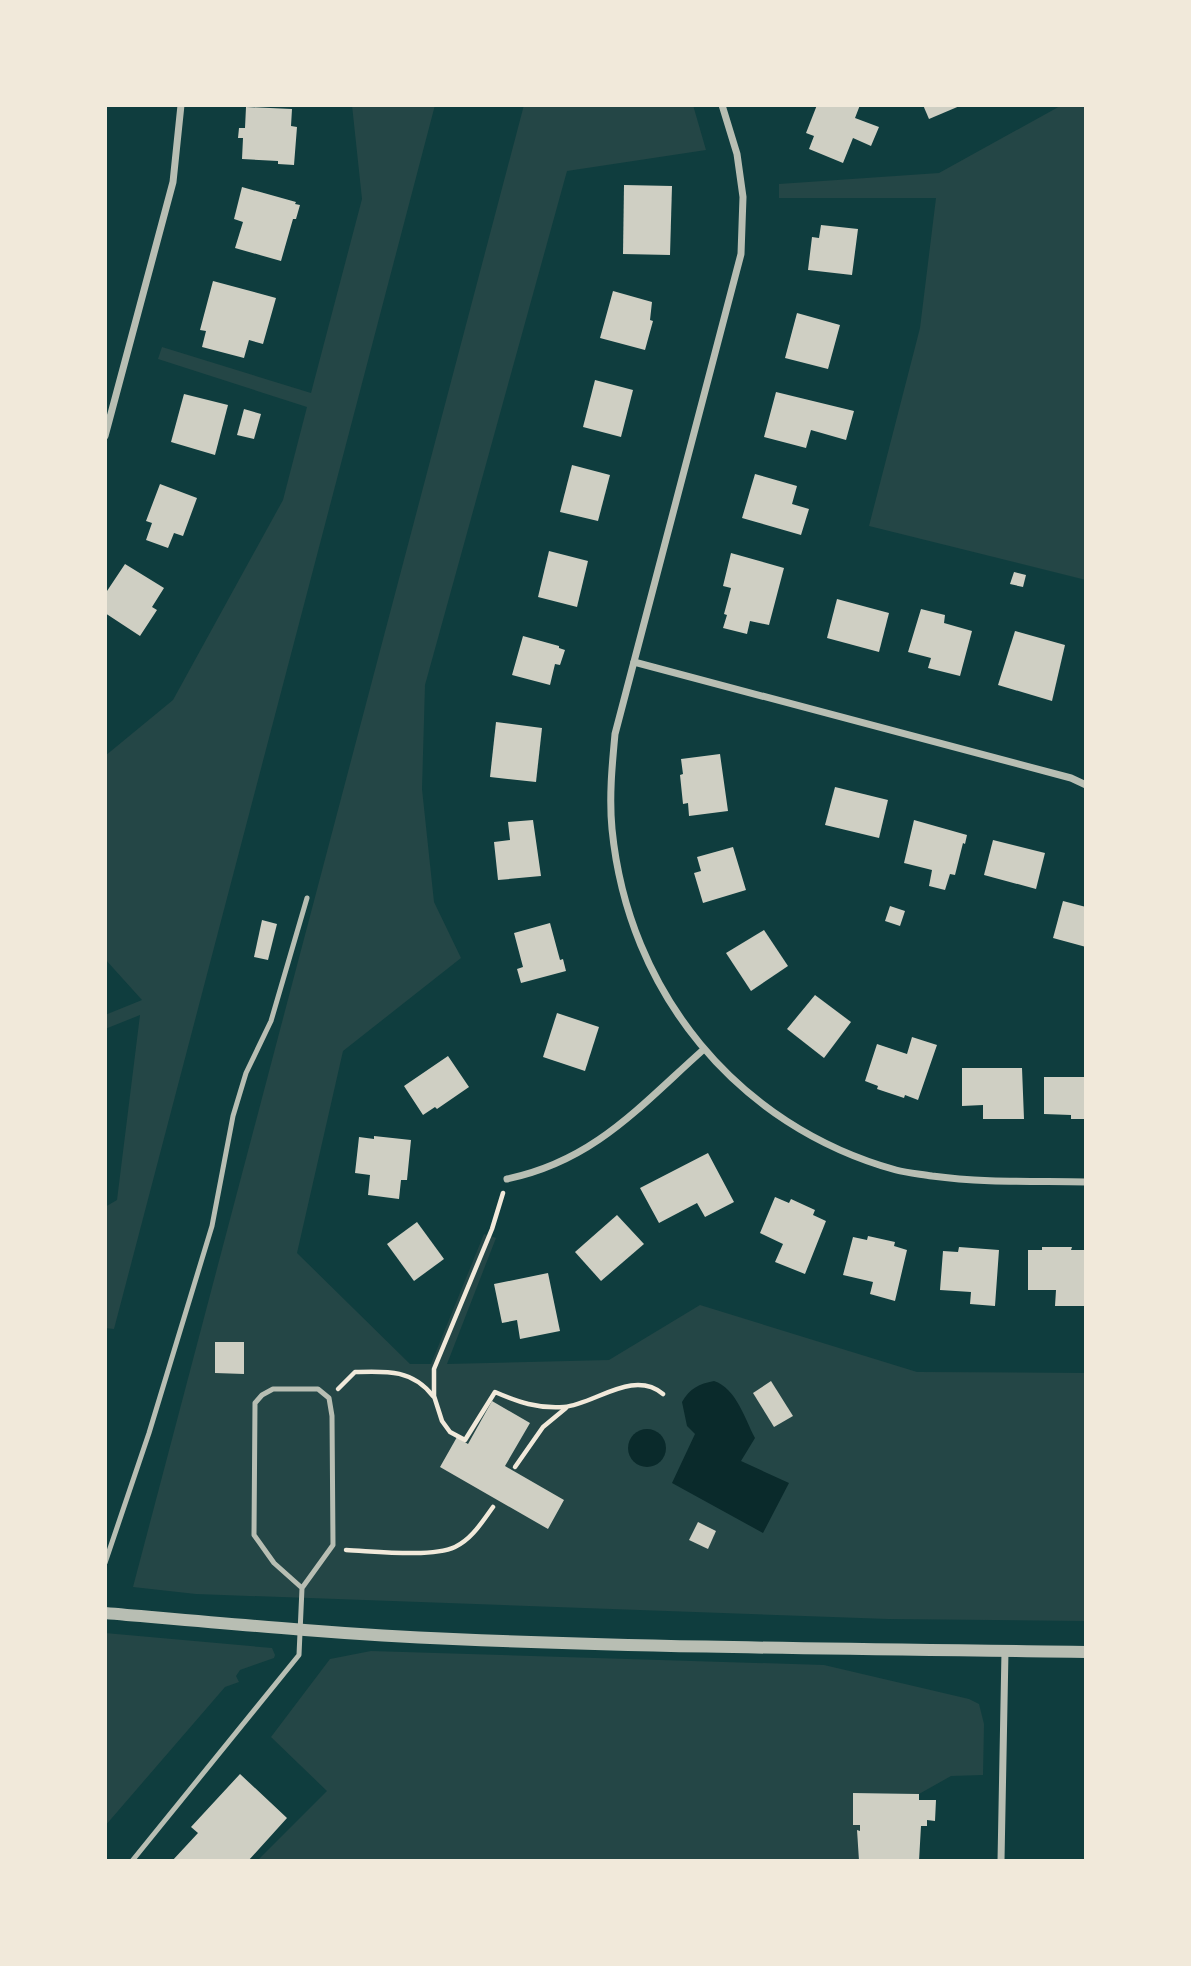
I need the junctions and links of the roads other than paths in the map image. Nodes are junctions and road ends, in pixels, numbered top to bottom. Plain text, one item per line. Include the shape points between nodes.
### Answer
1 (181, 105) edge
2 (722, 105) edge
3 (105, 436) edge
4 (634, 662) junction
5 (1086, 785) edge
6 (307, 898) dead end
7 (703, 1050) junction
8 (507, 1179) road end
9 (1086, 1182) edge
10 (105, 1563) edge
11 (302, 1588) junction
12 (105, 1613) edge
13 (300, 1629) junction
14 (1005, 1651) junction
15 (1086, 1652) edge
16 (132, 1861) edge
17 (1001, 1861) edge

1 - 3 street via 173,182
2 - 4 street via 737,154 743,197 741,254
4 - 5 street
4 - 7 street via 615,734 610,787 621,886 659,988
6 - 10 lane via 271,1021 246,1073 212,1226
7 - 8 street via 604,1138 563,1162
7 - 9 street via 740,1088 789,1122 842,1151 897,1171 964,1180
11 - 11 lane via 331,1549 332,1416 329,1398 318,1389 273,1389 255,1403 254,1535 274,1563
11 - 13 lane
12 - 13 street
13 - 14 street via 478,1640
13 - 16 lane via 299,1655
14 - 15 street
14 - 17 street

